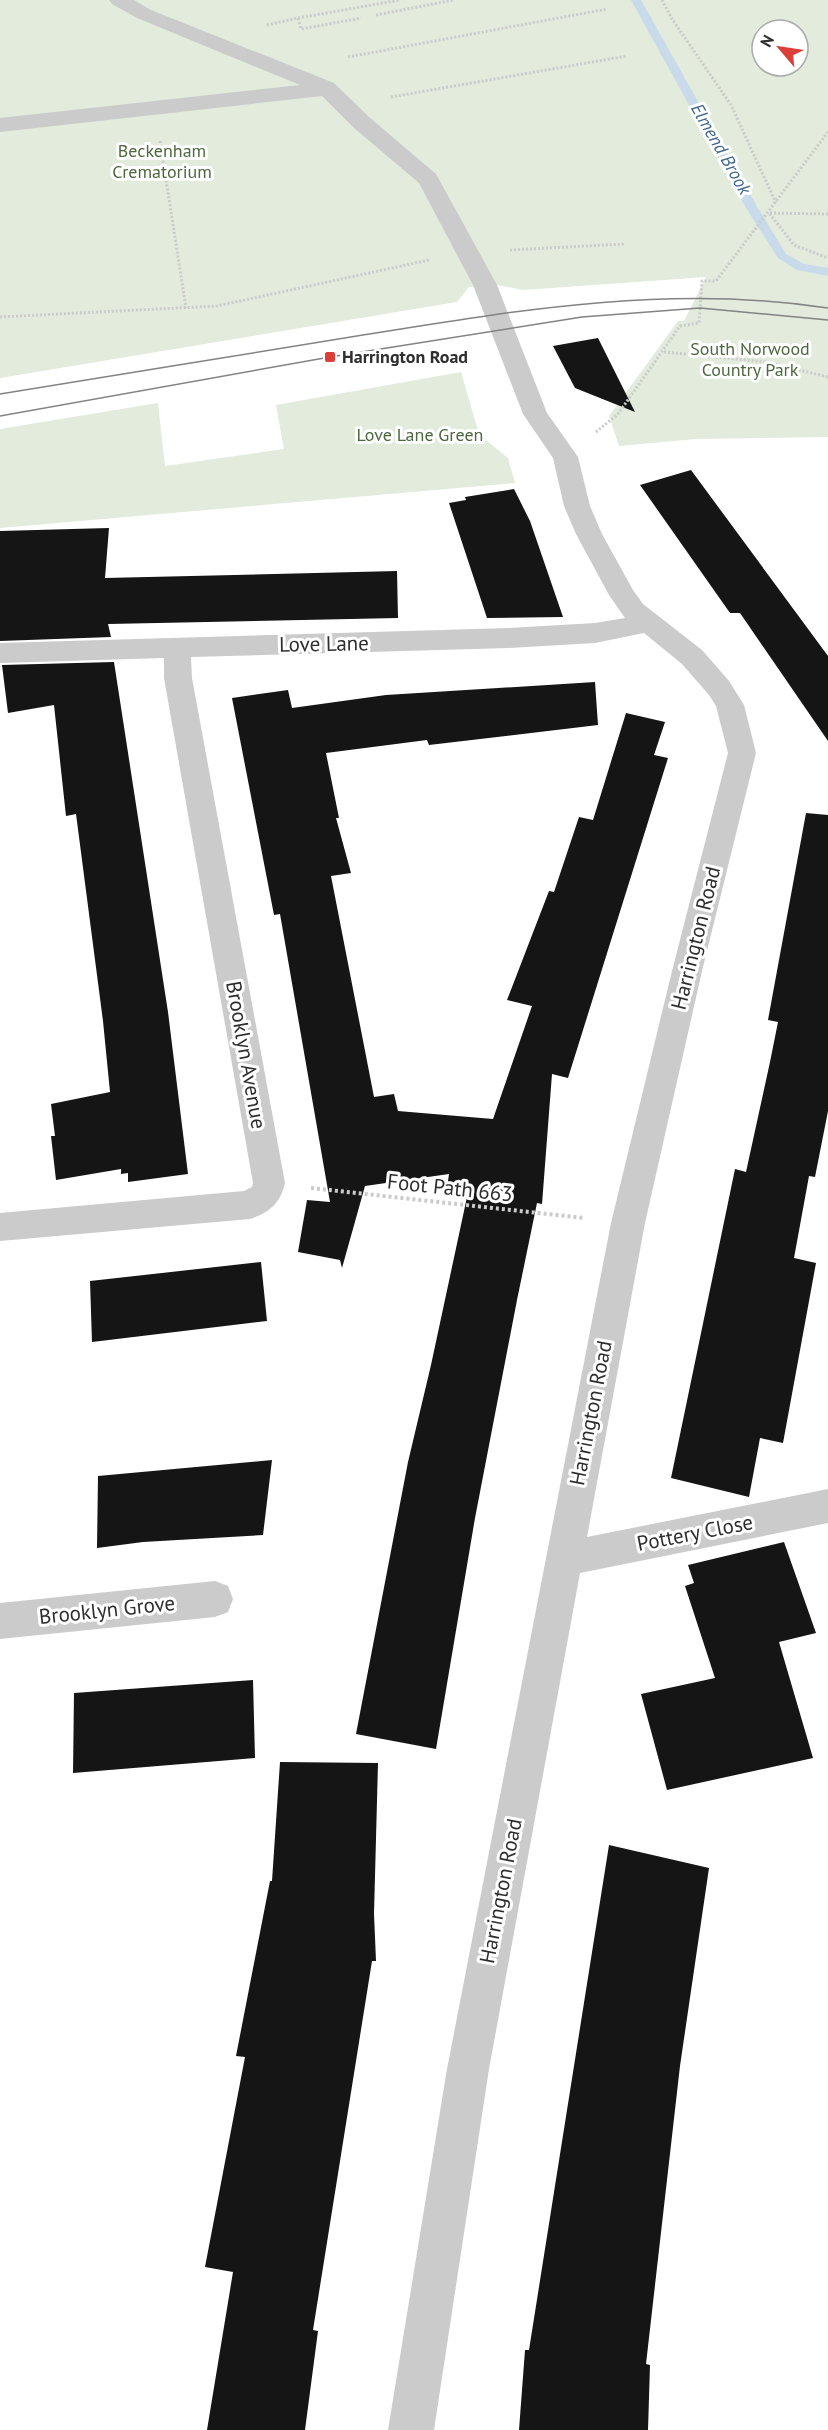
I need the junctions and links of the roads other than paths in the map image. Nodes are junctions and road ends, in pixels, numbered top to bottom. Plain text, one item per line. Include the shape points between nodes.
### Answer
1 (119, 0) edge
2 (326, 88) junction
3 (0, 125) edge
4 (647, 623) junction
5 (177, 648) junction
6 (0, 653) edge
7 (0, 1227) edge
8 (828, 1506) edge
9 (563, 1560) junction
10 (215, 1599) dead end
11 (0, 1621) edge
12 (411, 2430) edge

1 - 2 street via 144,14
2 - 3 street
2 - 4 street, Harrington Road via 428,179 485,285 535,414 565,457 589,534 622,595
4 - 5 street, Love Lane via 567,635
4 - 9 street, Harrington Road via 692,657 719,688 730,705 742,753 628,1223
5 - 6 street, Love Lane
5 - 7 street, Brooklyn Avenue via 178,678 269,1183 266,1196 250,1205
8 - 9 street, Pottery Close
9 - 12 street, Harrington Road via 468,2069
10 - 11 street, Brooklyn Grove

